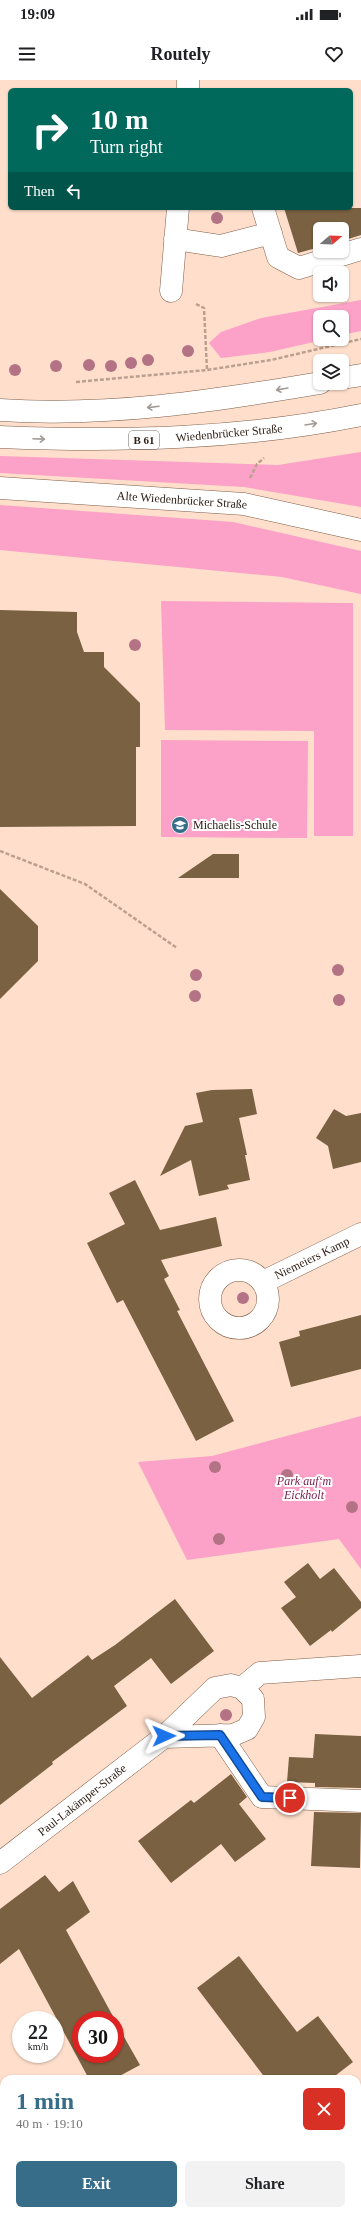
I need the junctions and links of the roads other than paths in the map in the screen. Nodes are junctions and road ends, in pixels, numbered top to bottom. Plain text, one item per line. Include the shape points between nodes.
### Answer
1 (178, 210) edge
2 (264, 210) edge
3 (271, 233) junction
4 (176, 239) junction
5 (361, 249) edge
6 (171, 291) road end
7 (361, 375) edge
8 (349, 377) edge
9 (313, 384) edge
10 (0, 410) edge
11 (361, 415) edge
12 (0, 437) edge
13 (0, 488) edge
14 (361, 530) edge
15 (361, 1234) edge
16 (263, 1282) dead end
17 (360, 1666) dead end
18 (242, 1688) junction
19 (220, 1735) junction
20 (164, 1736) junction
21 (361, 1801) edge
22 (0, 1863) edge

1 - 4 street
2 - 3 street
3 - 4 street via 221,246
3 - 5 street via 278,257 299,268
4 - 6 street
7 - 8 street
9 -> 10 street via 142,409 42,412
12 -> 11 street, Wiedenbrücker Straße / B 61 via 148,440 288,428
13 - 14 street, Alte Wiedenbrücker Straße via 244,504
15 - 16 street, Niemeiers Kamp
17 - 18 street via 260,1673
18 - 19 street via 253,1699 254,1717 247,1729 233,1735
18 - 20 street, Paul-Lakämper-Straße via 231,1685 215,1688
19 - 20 street
19 - 21 street via 262,1797
20 - 22 street, Paul-Lakämper-Straße

